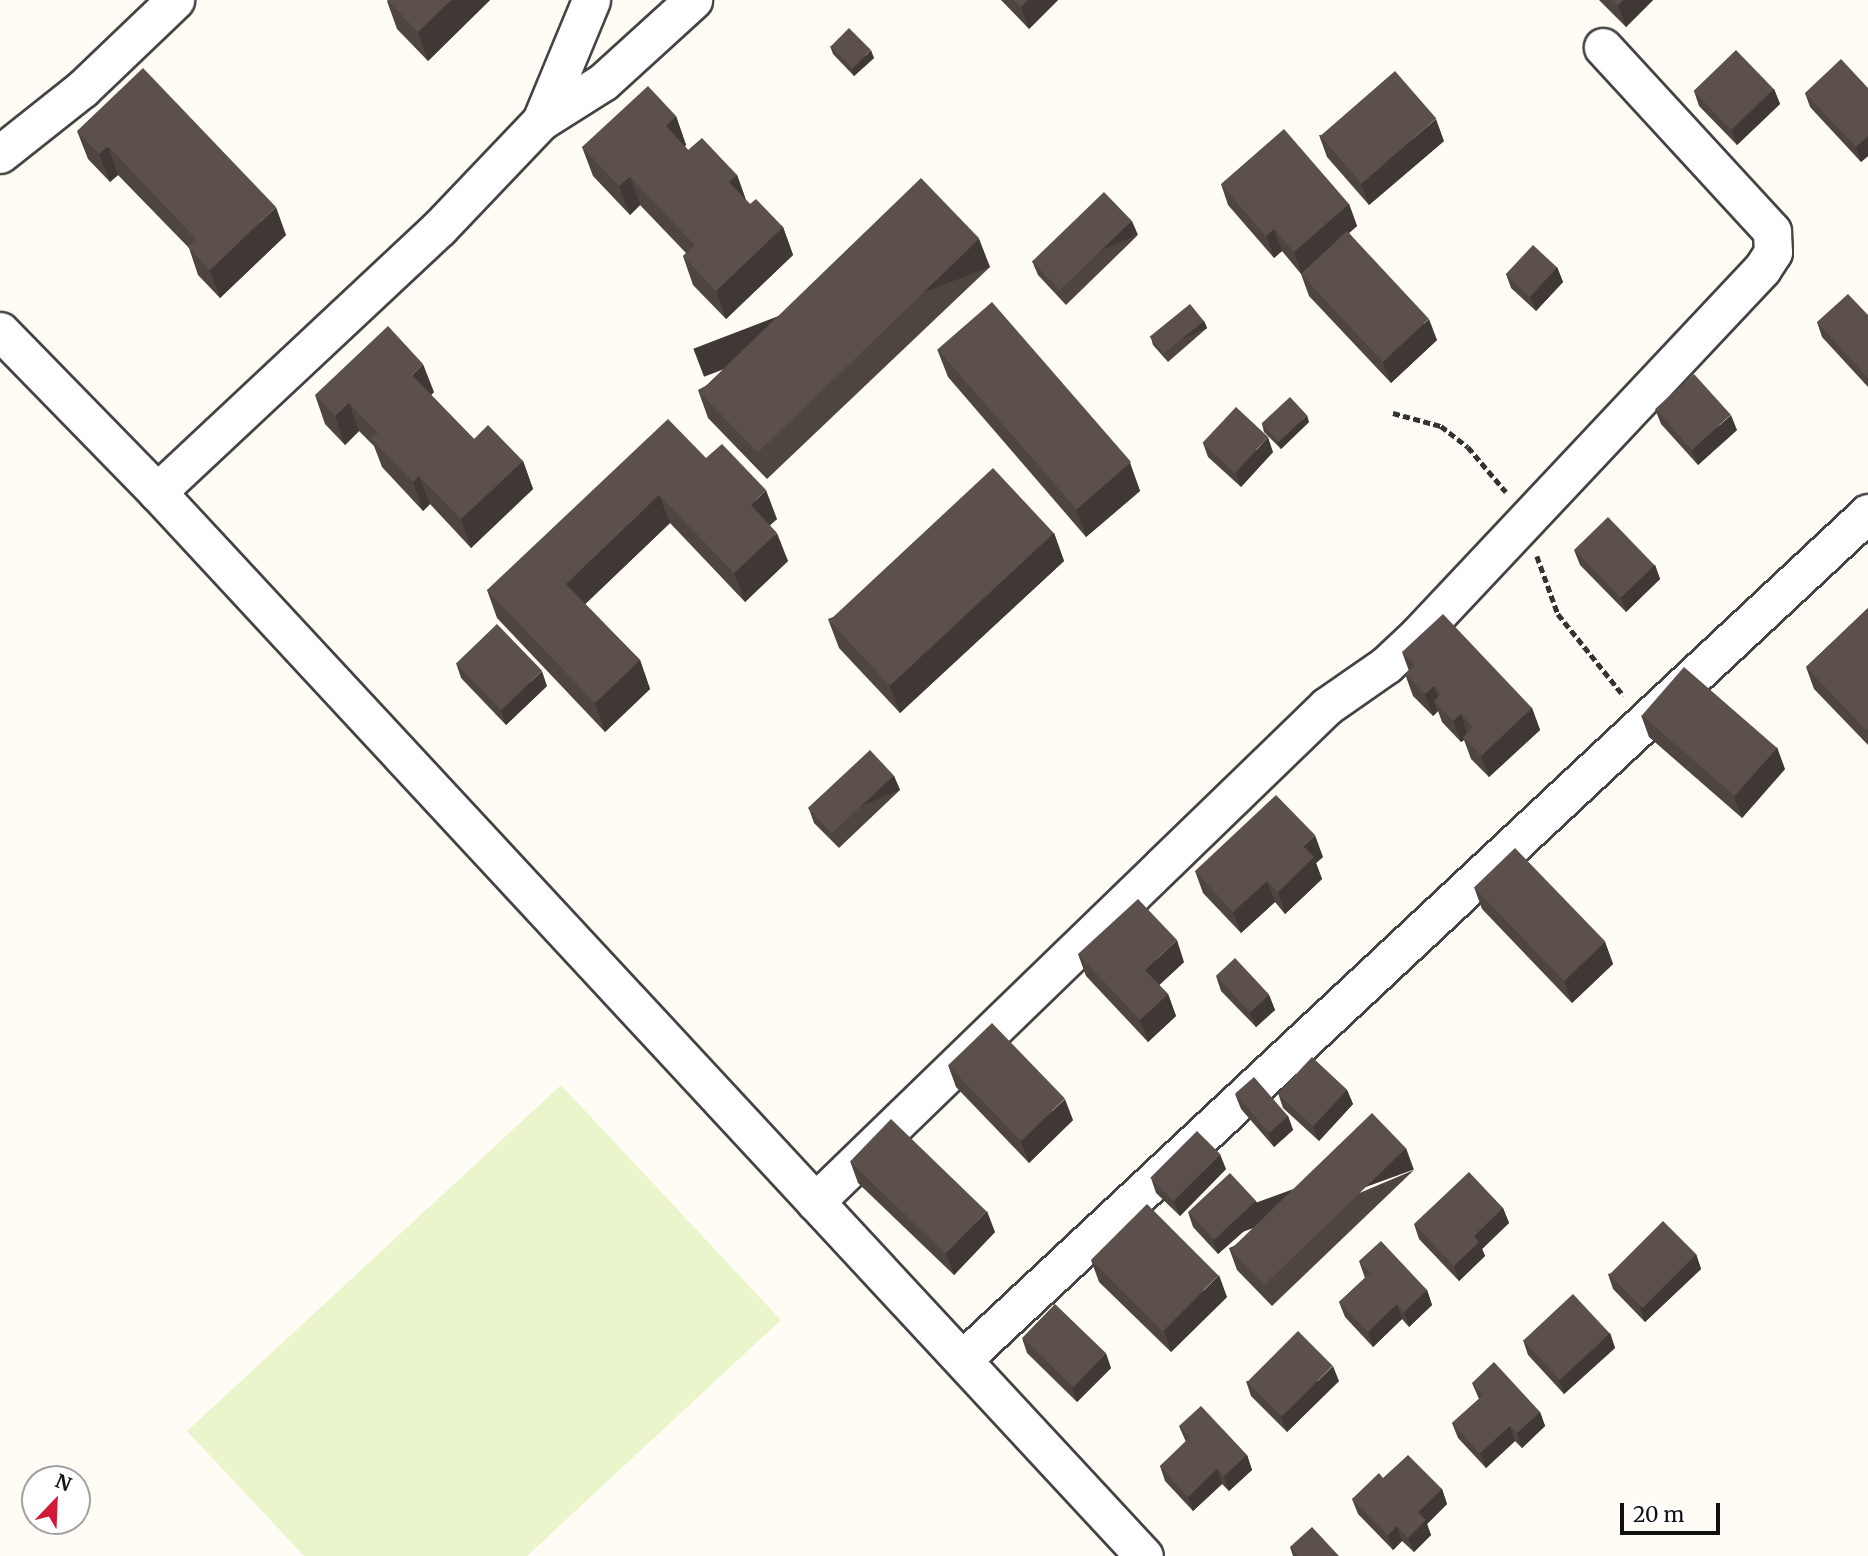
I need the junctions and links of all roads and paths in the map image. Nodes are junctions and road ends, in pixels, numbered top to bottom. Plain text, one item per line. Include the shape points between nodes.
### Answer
1 (175, 0) edge
2 (591, 0) edge
3 (693, 0) edge
4 (1603, 47) dead end
5 (541, 121) junction
6 (0, 155) edge
7 (0, 331) edge
8 (157, 492) junction
9 (1868, 513) edge
10 (814, 1202) junction
11 (963, 1359) junction
12 (1144, 1556) edge

1 - 6 street via 82,89
2 - 5 street
3 - 5 street via 603,82
4 - 10 street via 1772,231 1773,252 1762,270 1417,636 1386,665 1327,706
5 - 8 street via 439,228
7 - 8 street
8 - 10 street
9 - 11 street
10 - 11 street
11 - 12 street

